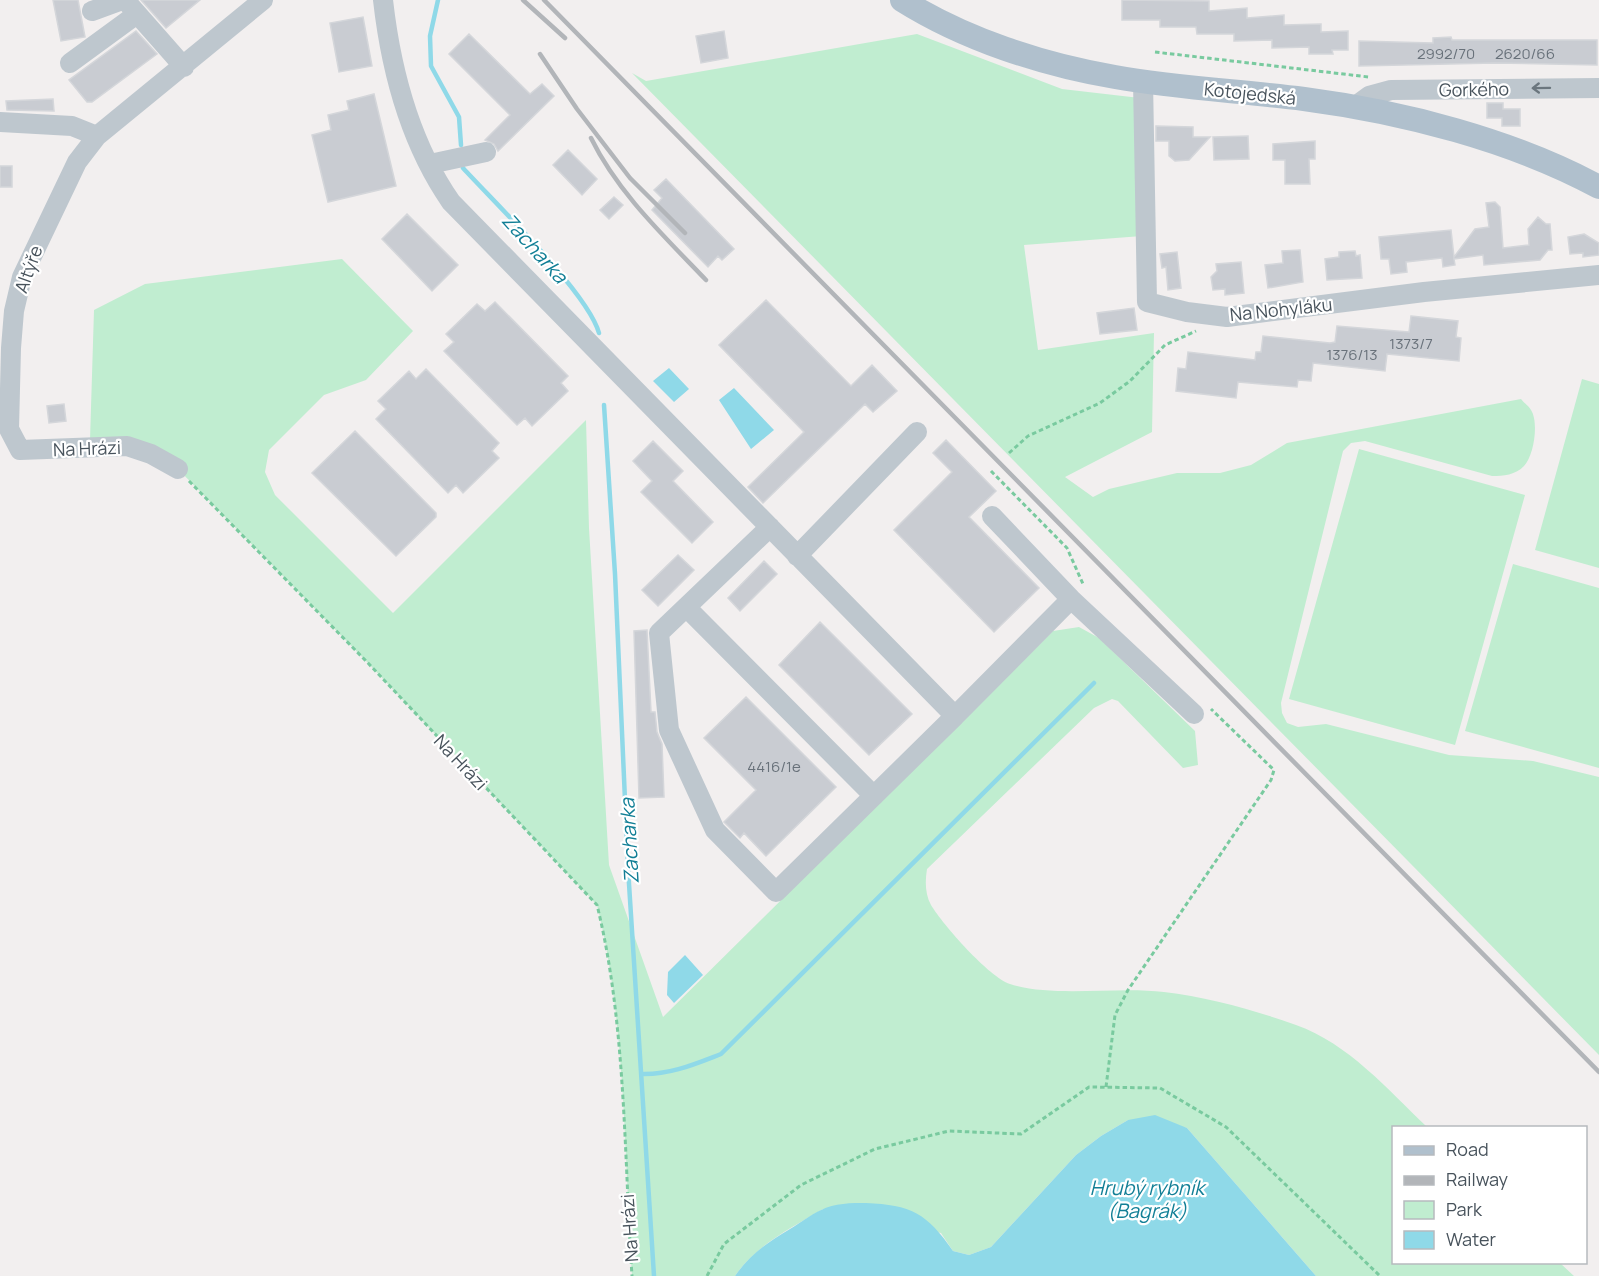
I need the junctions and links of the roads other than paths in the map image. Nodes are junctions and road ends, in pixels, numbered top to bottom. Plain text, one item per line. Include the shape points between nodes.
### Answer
1 (263, 0) edge
2 (384, 0) edge
3 (902, 0) edge
4 (128, 5) edge
5 (92, 11) dead end
6 (70, 63) dead end
7 (184, 67) junction
8 (1143, 81) junction
9 (1599, 88) edge
10 (1354, 106) junction
11 (0, 122) edge
12 (97, 136) junction
13 (486, 152) dead end
14 (433, 173) junction
15 (1599, 187) edge
16 (1599, 275) edge
17 (916, 432) dead end
18 (20, 450) joint
19 (178, 469) road end
20 (992, 516) dead end
21 (770, 527) junction
22 (797, 556) junction
23 (1077, 593) junction
24 (686, 607) junction
25 (1201, 710) road end
26 (955, 716) junction
27 (874, 796) junction

1 - 7 street, Altýře
2 - 14 street via 404,111
3 - 8 main road, Kotojedská via 954,27 1015,50 1098,74
4 - 5 street
4 - 6 street
4 - 7 street
7 - 12 street, Altýře
8 - 10 main road, Kotojedská
8 - 16 street, Na Nohyláku via 1147,302 1227,317
9 -> 10 street, Gorkého via 1391,90 1376,93
10 - 15 main road, Kotojedská via 1502,146
11 - 12 street via 72,126
12 - 18 street, Altýře via 77,162 22,277 12,339 9,429
13 - 14 street
14 - 21 street via 451,202
17 - 22 street
18 - 19 street, Na Hrázi via 127,446
20 - 23 street
21 - 22 street
21 - 24 street
22 - 26 street
23 - 25 street
23 - 26 street
24 - 27 street
24 - 27 street via 659,633 669,729 715,830 776,892
26 - 27 street

